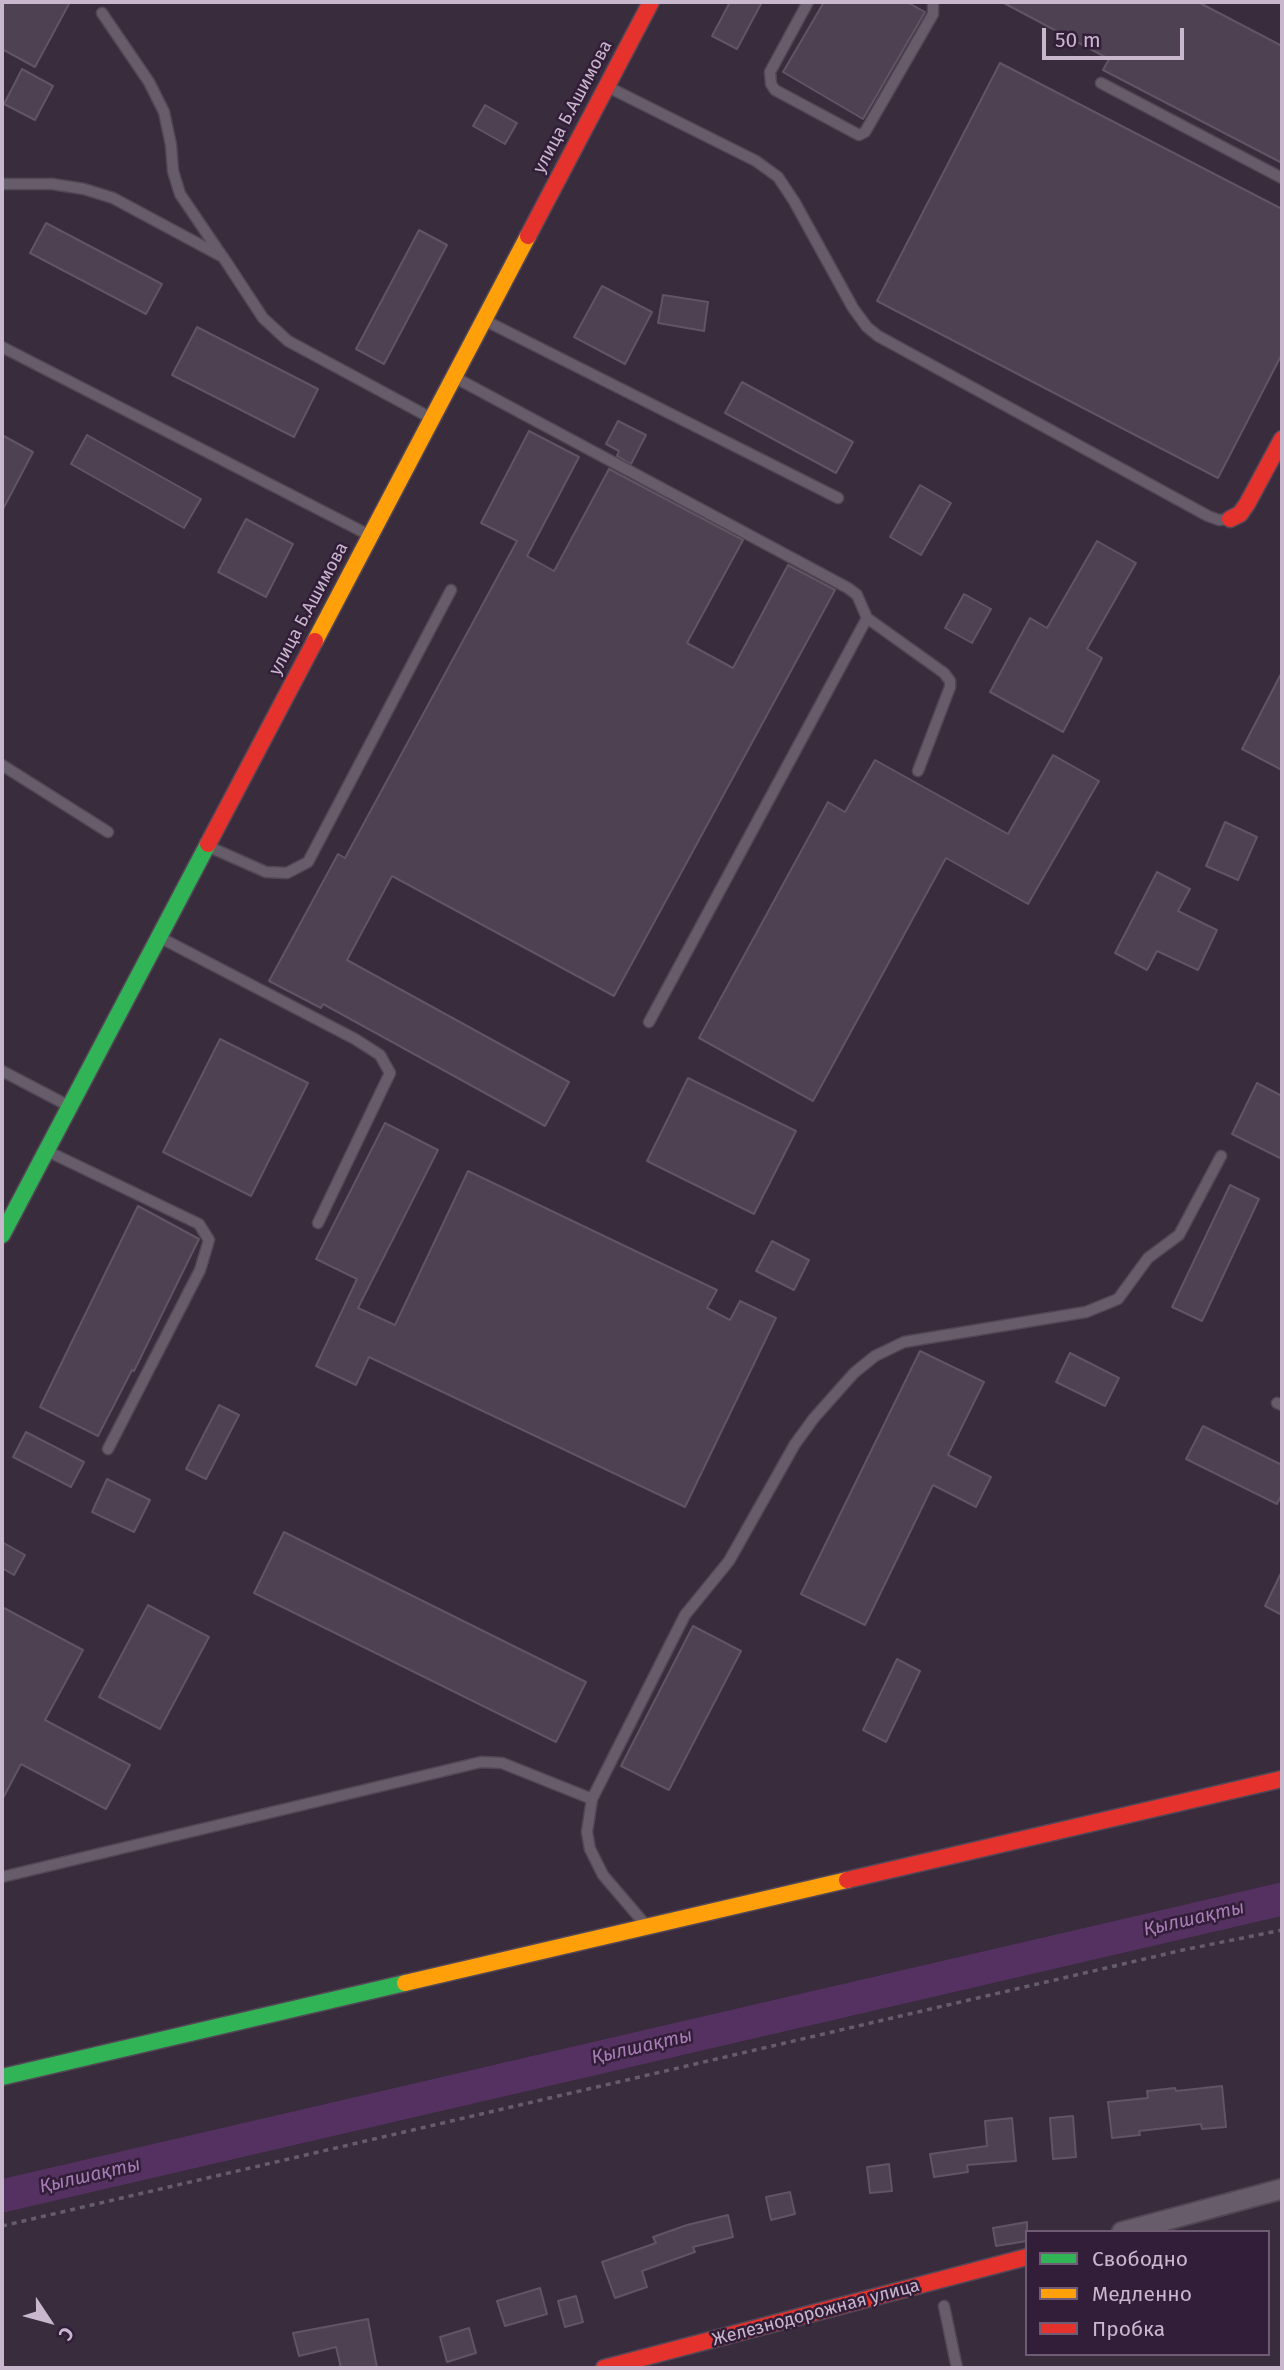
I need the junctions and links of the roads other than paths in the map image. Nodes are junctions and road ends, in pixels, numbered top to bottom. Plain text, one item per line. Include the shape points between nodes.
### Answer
1 (652, 2) edge
2 (808, 2) edge
3 (933, 2) edge
4 (102, 13) dead end
5 (1101, 83) dead end
6 (606, 86) junction
7 (1282, 178) edge
8 (2, 184) edge
9 (223, 257) junction
10 (483, 320) junction
11 (2, 347) edge
12 (453, 376) junction
13 (431, 418) junction
14 (1282, 439) edge
15 (838, 498) dead end
16 (1230, 519) joint
17 (369, 535) junction
18 (451, 590) dead end
19 (867, 618) junction
20 (2, 765) edge
21 (918, 771) dead end
22 (107, 832) dead end
23 (206, 845) junction
24 (158, 937) junction
25 (649, 1022) dead end
26 (2, 1071) edge
27 (69, 1107) junction
28 (46, 1150) junction
29 (1221, 1156) dead end
30 (318, 1223) dead end
31 (4, 1226) edge
32 (108, 1449) dead end
33 (1282, 1779) edge
34 (592, 1799) junction
35 (2, 1877) edge
36 (647, 1926) junction
37 (2, 2077) edge
38 (1282, 2189) edge
39 (1129, 2230) edge
40 (1025, 2258) edge
41 (944, 2306) dead end
42 (604, 2368) edge
43 (957, 2368) edge

1 - 6 street, улица Б.Ашимова
2 - 3 lane via 770,72 771,84 859,135 865,132 933,13
4 - 9 lane via 164,112 180,194
5 - 7 lane
6 - 10 street, улица Б.Ашимова
6 - 16 lane via 756,161 778,177 853,308 878,337 1208,516
8 - 9 lane via 51,184 113,198
9 - 13 lane via 262,318 288,341
10 - 12 street, улица Б.Ашимова
10 - 15 lane
11 - 17 lane
12 - 13 street, улица Б.Ашимова
12 - 19 lane via 848,588 857,595
13 - 17 street, улица Б.Ашимова
14 - 16 street via 1247,504
17 - 23 street, улица Б.Ашимова
18 - 23 lane via 308,862 287,873 266,872
19 - 21 lane via 950,681
19 - 25 lane
20 - 22 lane
23 - 24 street, улица Б.Ашимова
24 - 27 street, улица Б.Ашимова
24 - 30 lane via 380,1055 390,1073
26 - 27 lane
27 - 28 street, улица Б.Ашимова
28 - 31 street, улица Б.Ашимова
28 - 32 lane via 199,1224 209,1240 200,1270
29 - 34 lane via 1179,1236 1148,1258 1124,1293 1108,1305 904,1342 854,1373 795,1444 729,1561 685,1615
33 - 36 street
34 - 35 lane via 502,1763 481,1762
34 - 36 lane via 587,1832 590,1849 603,1875
36 - 37 street
38 - 39 street
40 - 42 street, Железнодорожная улица
41 - 43 lane

